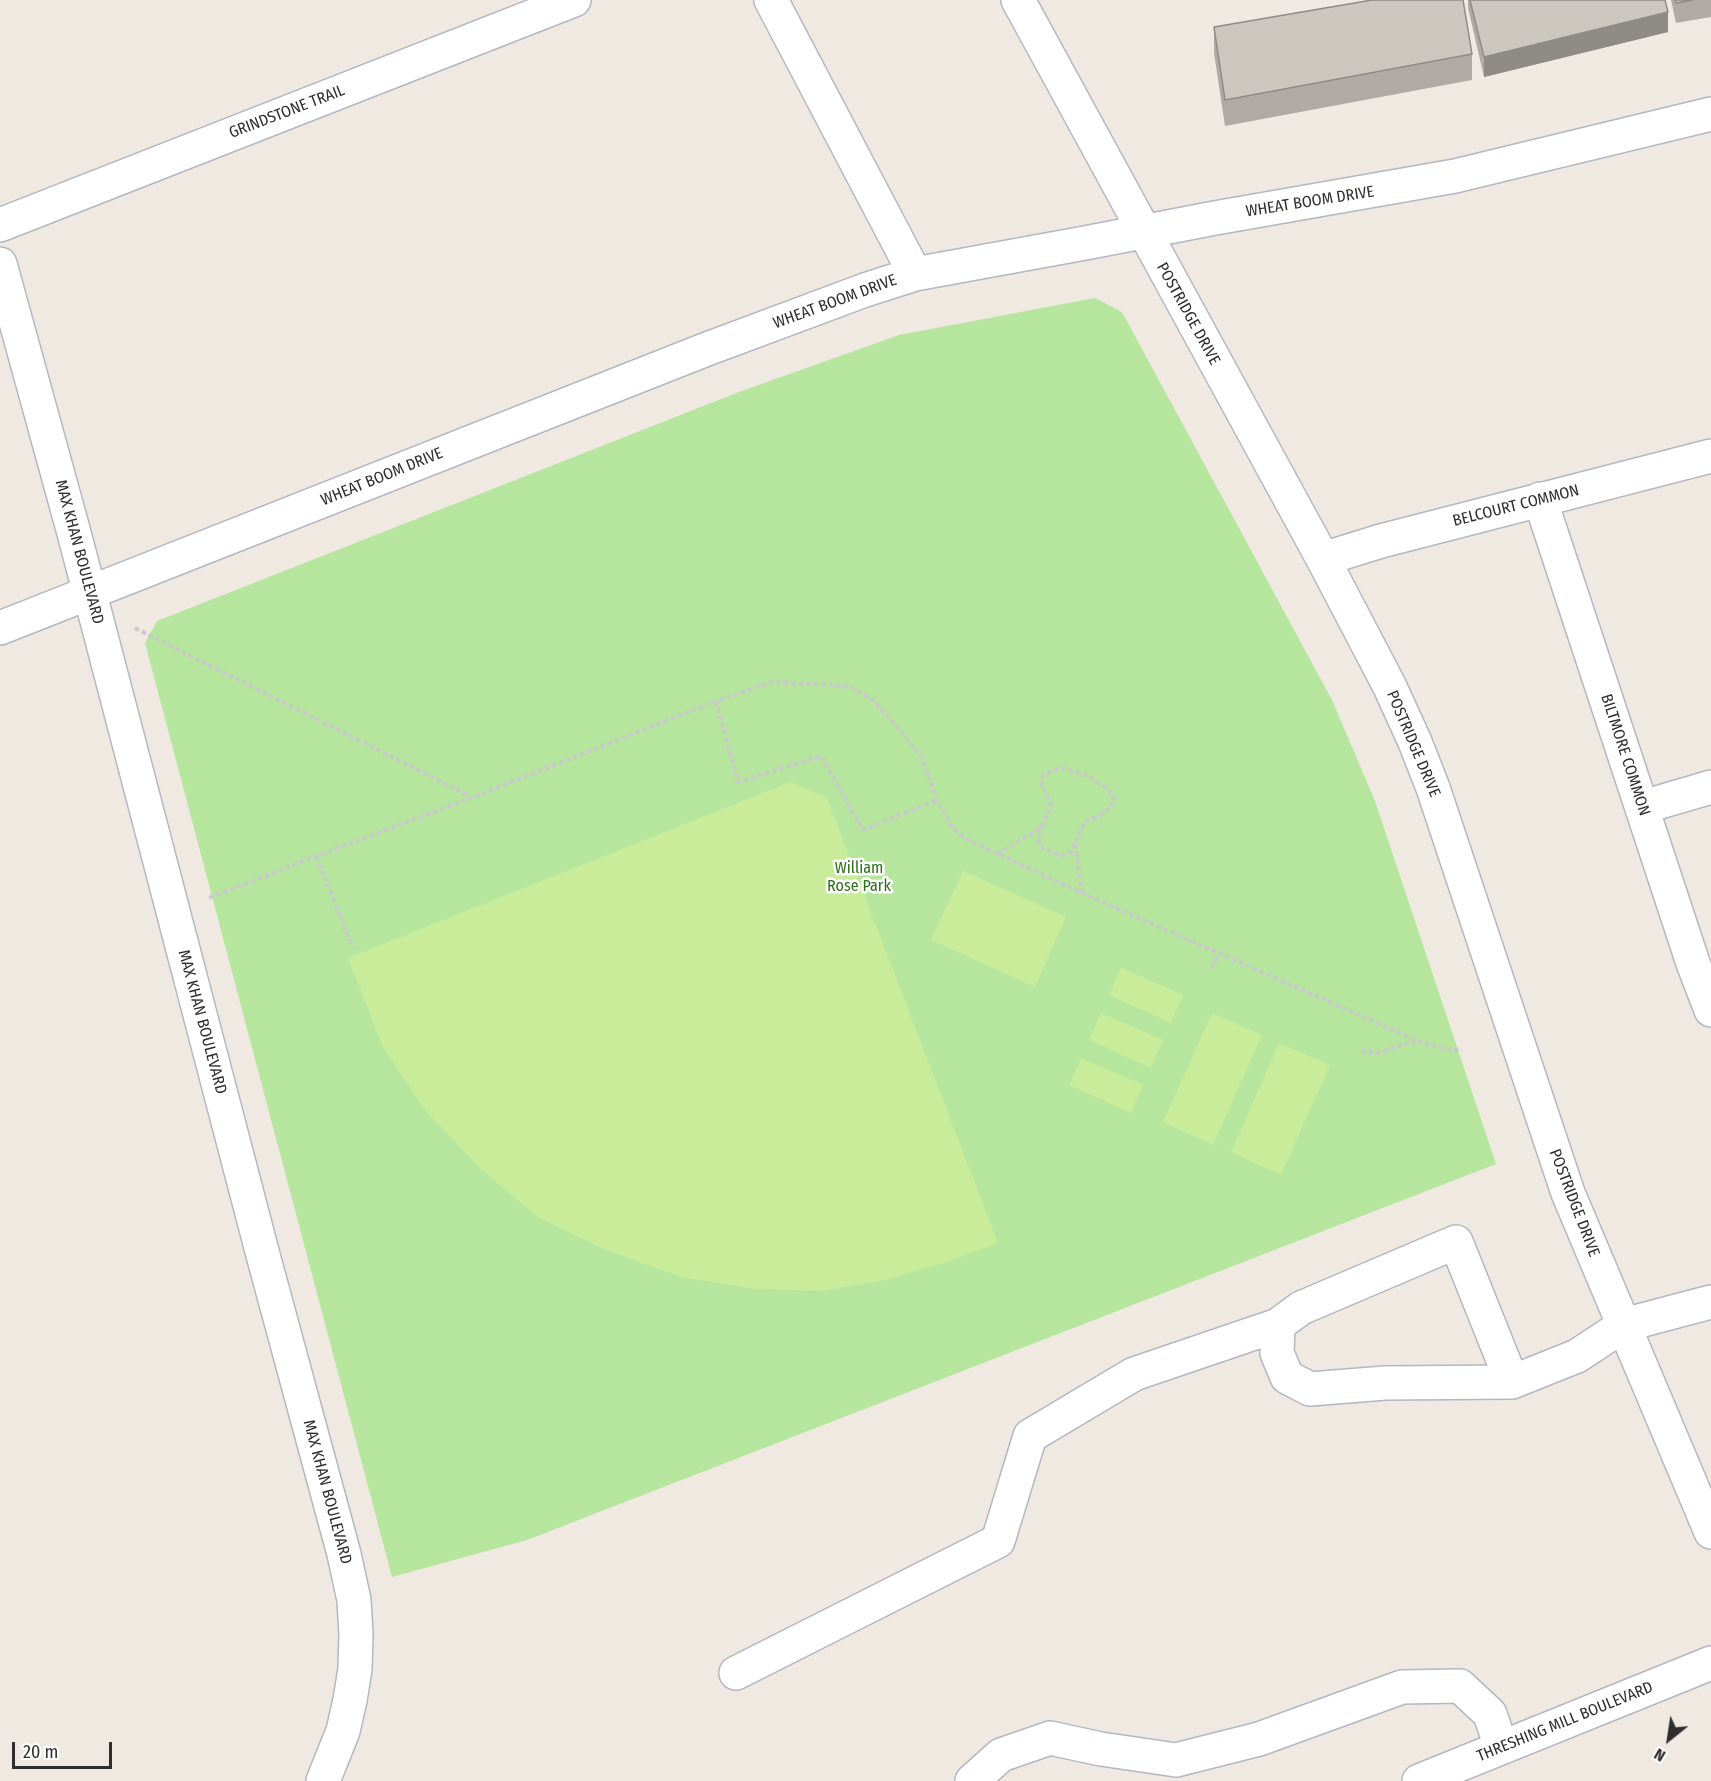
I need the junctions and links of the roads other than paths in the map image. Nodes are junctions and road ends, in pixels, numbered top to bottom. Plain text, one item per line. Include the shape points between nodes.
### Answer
1 (574, 0) edge
2 (771, 0) edge
3 (1018, 0) edge
4 (1711, 114) edge
5 (0, 225) edge
6 (1144, 232) junction
7 (0, 264) edge
8 (915, 274) junction
9 (1711, 456) edge
10 (1540, 499) junction
11 (1323, 559) junction
12 (89, 593) junction
13 (0, 628) edge
14 (1711, 788) edge
15 (1643, 807) junction
16 (1702, 961) edge
17 (1711, 1010) edge
18 (1711, 1302) edge
19 (1278, 1325) junction
20 (1624, 1325) junction
21 (1512, 1382) junction
22 (1711, 1532) edge
23 (1711, 1663) edge
24 (736, 1673) dead end
25 (1501, 1748) junction
26 (323, 1781) edge
27 (972, 1781) edge
28 (1419, 1781) edge

1 - 5 street, GRINDSTONE TRAIL
2 - 8 street
3 - 6 street, POSTRIDGE DRIVE
4 - 6 street, WHEAT BOOM DRIVE via 1455,176
6 - 8 street, WHEAT BOOM DRIVE
6 - 11 street, POSTRIDGE DRIVE
7 - 12 street, MAX KHAN BOULEVARD
8 - 12 street, WHEAT BOOM DRIVE via 707,349
9 - 10 street, BELCOURT COMMON
10 - 11 street, BELCOURT COMMON
10 - 15 street, BILTMORE COMMON
11 - 20 street, POSTRIDGE DRIVE via 1390,687 1433,788 1568,1193
12 - 13 street, WHEAT BOOM DRIVE
12 - 26 street, MAX KHAN BOULEVARD via 354,1600 356,1634 350,1700 343,1731
14 - 15 street
15 - 16 street, BILTMORE COMMON
16 - 17 street, BILTMORE COMMON
18 - 20 street
19 - 21 street via 1277,1353 1287,1377 1310,1389 1385,1383
19 - 21 street via 1300,1308 1456,1242
19 - 24 street via 1134,1374 1030,1436 998,1541
20 - 21 street via 1577,1356
20 - 22 street, POSTRIDGE DRIVE
23 - 25 street, THRESHING MILL BOULEVARD
25 - 27 street via 1490,1714 1460,1686 1402,1688 1259,1739 1176,1760 1050,1738 1001,1755
25 - 28 street, THRESHING MILL BOULEVARD

